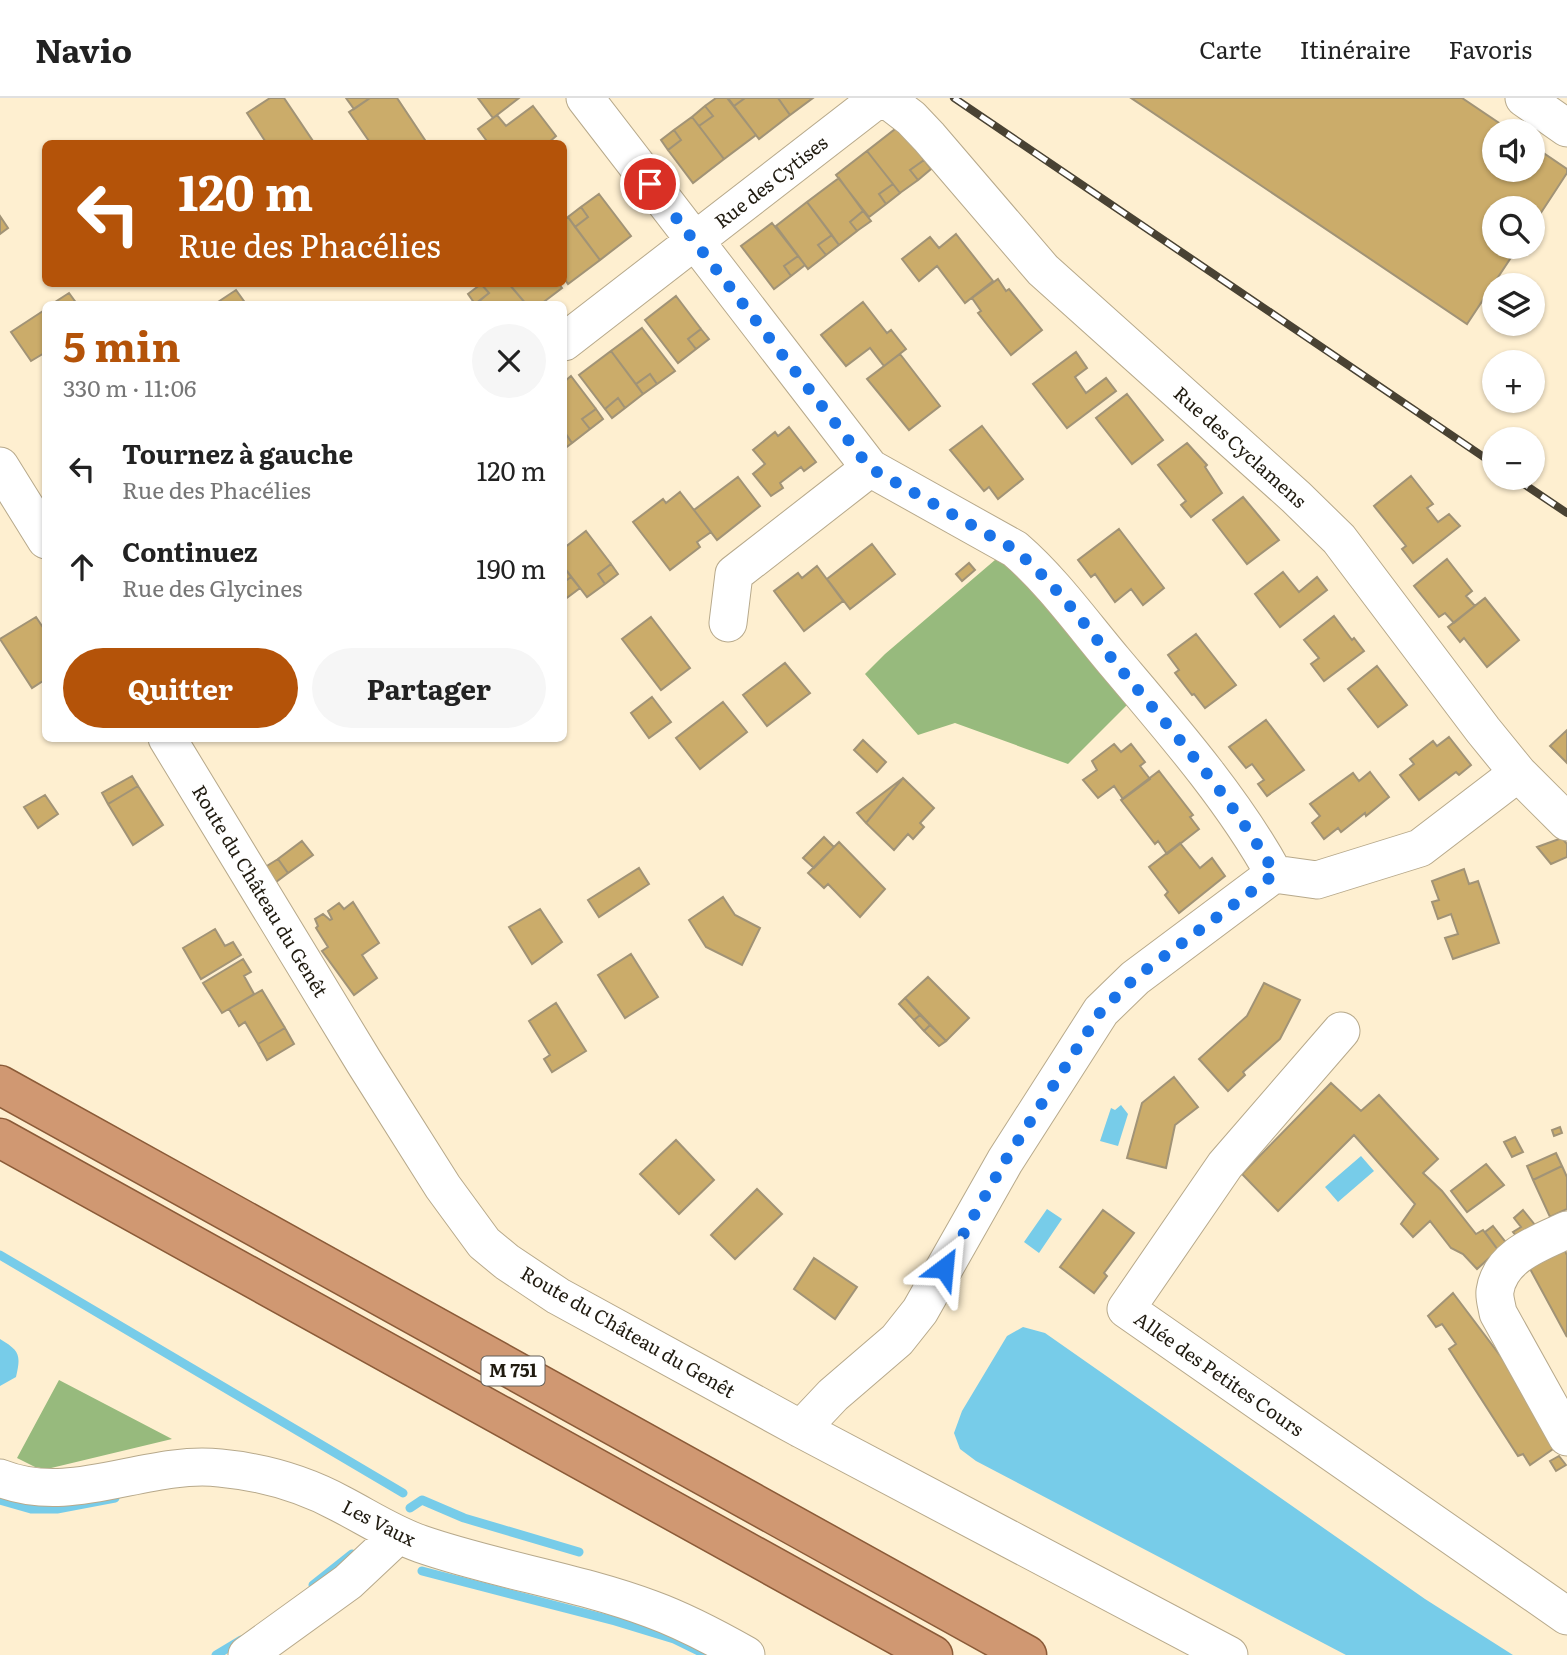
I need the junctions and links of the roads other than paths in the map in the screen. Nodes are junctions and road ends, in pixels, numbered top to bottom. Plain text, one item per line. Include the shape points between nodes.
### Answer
1 (585, 98) edge
2 (879, 98) edge
3 (885, 98) edge
4 (1524, 98) edge
5 (1567, 128) edge
6 (695, 242) junction
7 (567, 340) edge
8 (0, 466) edge
9 (870, 468) junction
10 (41, 524) edge
11 (728, 624) dead end
12 (169, 742) edge
13 (1518, 773) junction
14 (1567, 822) edge
15 (1275, 874) junction
16 (1341, 1031) dead end
17 (0, 1085) edge
18 (0, 1138) edge
19 (1567, 1230) edge
20 (801, 1429) junction
21 (1567, 1437) edge
22 (0, 1478) edge
23 (397, 1536) junction
24 (1567, 1616) edge
25 (247, 1655) edge
26 (746, 1655) edge
27 (933, 1655) edge
28 (1027, 1655) edge
29 (1229, 1655) edge

1 - 6 street
2 - 6 street, Rue des Cytises
3 - 13 street, Rue des Cyclamens via 929,137 1043,270 1339,540
4 - 5 street
6 - 7 street, Rue des Cytises
6 - 9 street
8 - 10 street
9 - 11 street via 734,574
9 - 15 street via 1014,549 1035,566 1237,815
12 - 20 street, Route du Château du Genêt via 364,1062 484,1243 558,1296
13 - 14 street, Rue des Cyclamens
13 - 15 street via 1420,848 1317,880
15 - 20 street via 1135,978 1101,1011 1005,1161 920,1311 897,1340
16 - 24 street, Allée des Petites Cours via 1225,1165 1126,1309
17 - 28 highway, M 751
18 - 27 highway, M 751
19 - 21 street via 1513,1259 1499,1275 1495,1293 1498,1313
20 - 29 street, Route du Château du Genêt
22 - 23 street, Les Vaux via 52,1489 180,1469 216,1467 251,1472 291,1482 339,1503
23 - 25 street via 348,1582
23 - 26 street, Les Vaux via 651,1609

